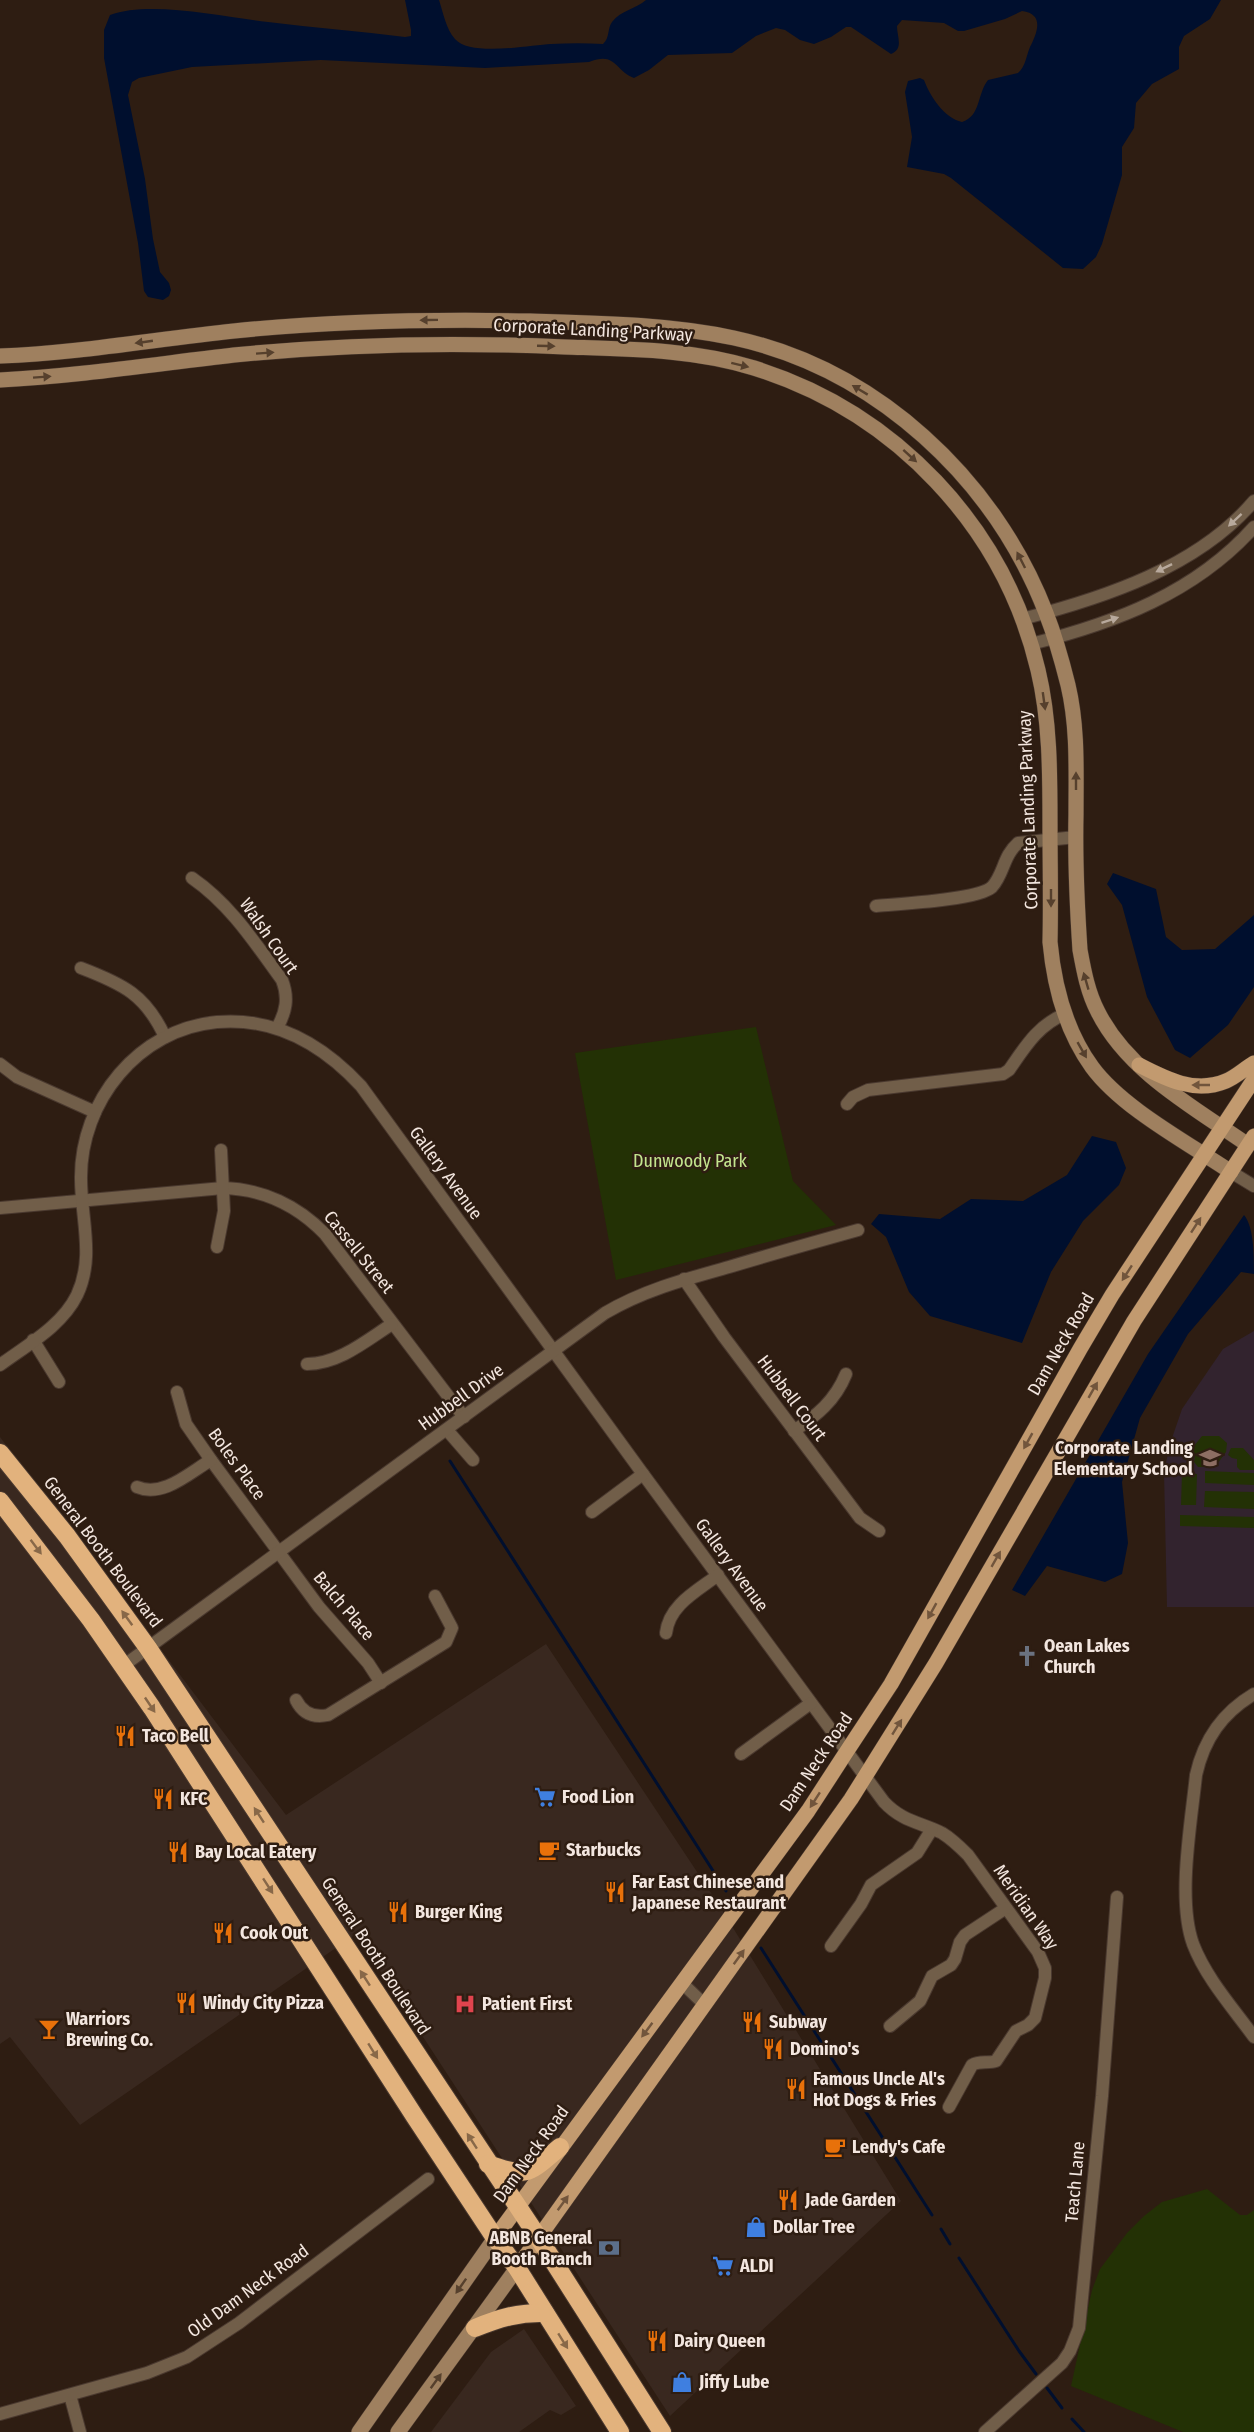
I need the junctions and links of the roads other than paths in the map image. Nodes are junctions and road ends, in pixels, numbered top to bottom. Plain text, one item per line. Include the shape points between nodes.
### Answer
1 (488, 320) junction
2 (202, 335) junction
3 (488, 344) junction
4 (0, 356) edge
5 (207, 359) junction
6 (0, 380) edge
7 (1254, 501) edge
8 (1254, 527) edge
9 (1047, 613) junction
10 (1022, 619) junction
11 (1054, 638) junction
12 (1030, 644) junction
13 (1076, 837) junction
14 (1050, 840) junction
15 (192, 878) dead end
16 (876, 906) dead end
17 (81, 968) dead end
18 (1065, 1014) junction
19 (276, 1028) junction
20 (165, 1037) junction
21 (1254, 1063) edge
22 (0, 1064) edge
23 (1139, 1065) junction
24 (1254, 1079) edge
25 (847, 1104) dead end
26 (95, 1112) junction
27 (1222, 1127) junction
28 (1252, 1143) edge
29 (221, 1150) dead end
30 (1204, 1154) junction
31 (1231, 1172) junction
32 (1254, 1186) edge
33 (224, 1188) junction
34 (83, 1200) junction
35 (0, 1208) edge
36 (858, 1230) dead end
37 (218, 1246) dead end
38 (684, 1280) junction
39 (392, 1324) junction
40 (33, 1340) junction
41 (554, 1351) junction
42 (307, 1364) dead end
43 (0, 1365) edge
44 (846, 1374) dead end
45 (59, 1382) dead end
46 (177, 1392) dead end
47 (464, 1418) junction
48 (447, 1430) junction
49 (794, 1431) junction
50 (0, 1452) edge
51 (211, 1460) junction
52 (473, 1460) dead end
53 (643, 1474) junction
54 (137, 1487) dead end
55 (0, 1501) edge
56 (592, 1512) dead end
57 (879, 1531) dead end
58 (278, 1552) junction
59 (718, 1575) junction
60 (435, 1596) dead end
61 (666, 1633) dead end
62 (148, 1648) junction
63 (123, 1666) junction
64 (381, 1683) junction
65 (1254, 1694) edge
66 (297, 1700) dead end
67 (811, 1702) junction
68 (847, 1751) junction
69 (741, 1754) dead end
70 (866, 1776) junction
71 (932, 1829) junction
72 (1117, 1897) dead end
73 (1006, 1908) junction
74 (831, 1946) dead end
75 (682, 1983) junction
76 (705, 2005) junction
77 (890, 2026) dead end
78 (1254, 2037) edge
79 (949, 2107) dead end
80 (560, 2147) junction
81 (488, 2164) junction
82 (428, 2179) dead end
83 (517, 2207) junction
84 (538, 2237) junction
85 (495, 2238) junction
86 (517, 2268) junction
87 (545, 2313) junction
88 (476, 2328) junction
89 (70, 2395) junction
90 (0, 2414) edge
91 (80, 2432) edge
92 (358, 2432) edge
93 (398, 2432) edge
94 (620, 2432) edge
95 (662, 2432) edge
96 (986, 2432) edge

1 -> 2 street, Corporate Landing Parkway via 360,322
1 - 3 street
9 -> 1 street, Corporate Landing Parkway via 1002,526 966,479 892,410 836,376 769,348 698,331
2 -> 4 street, Corporate Landing Parkway via 85,351
2 - 5 street
5 -> 3 street, Corporate Landing Parkway via 416,343
3 -> 10 street, Corporate Landing Parkway via 682,353 751,367 813,391 874,427 914,458 942,487 985,542
6 -> 5 street, Corporate Landing Parkway
7 -> 9 street via 1224,530 1181,560 1136,582
11 -> 8 street via 1120,617 1169,595 1217,563
9 - 10 street
9 - 11 street, Corporate Landing Parkway
10 - 12 street, Corporate Landing Parkway
11 - 12 street
13 -> 11 street, Corporate Landing Parkway via 1074,724 1069,688
12 -> 14 street, Corporate Landing Parkway via 1044,702
13 - 14 street
23 -> 13 street, Corporate Landing Parkway via 1104,1023 1086,981 1080,950
14 - 16 street via 1016,845 1006,856 997,879 984,892
14 -> 18 street, Corporate Landing Parkway via 1050,942
15 - 19 street, Walsh Court via 232,912 282,980 286,1006
17 - 20 street via 116,981 137,995
18 - 25 street via 1035,1033 1003,1074 868,1090
18 -> 30 street, Corporate Landing Parkway via 1092,1067 1108,1084
19 - 20 street, Gallery Avenue via 226,1021
19 - 41 street, Gallery Avenue via 320,1049 361,1086
20 - 26 street, Gallery Avenue via 120,1073
21 -> 23 main road via 1227,1081 1205,1086 1177,1083
22 - 26 street via 17,1077
23 - 27 street, Corporate Landing Parkway
24 - 27 main road, Dam Neck Road
26 - 34 street, Gallery Avenue via 83,1153
27 - 28 street, Corporate Landing Parkway
27 - 30 main road, Dam Neck Road
28 - 31 main road
29 - 33 street
30 - 31 street, Corporate Landing Parkway
30 -> 68 main road, Dam Neck Road via 1080,1349 897,1675
31 - 32 street, Corporate Landing Parkway
70 -> 31 main road via 936,1663 1122,1340
33 - 34 street, Cassell Street
33 - 37 street via 223,1228
33 - 39 street, Cassell Street via 268,1196 288,1204 315,1223
34 - 35 street, Cassell Street
34 - 40 street, Gallery Avenue via 87,1247 84,1278 58,1321
36 - 38 street, Hubbell Drive
38 - 41 street, Hubbell Drive via 625,1302
38 - 49 street, Hubbell Court
39 - 42 street via 336,1359
39 - 47 street, Cassell Street
40 - 43 street, Gallery Avenue
40 - 45 street
41 - 47 street, Hubbell Drive
41 - 53 street, Gallery Avenue
44 - 49 street via 826,1407
46 - 51 street, Boles Place via 186,1424
47 - 48 street, Hubbell Drive
48 - 52 street
48 - 58 street, Hubbell Drive
49 - 57 street, Hubbell Court via 860,1518
62 -> 50 highway, General Booth Boulevard
51 - 54 street via 163,1488 148,1491
51 - 58 street, Boles Place
53 - 56 street
53 - 59 street, Gallery Avenue
55 -> 63 highway
58 - 62 street, Hubbell Drive
58 - 64 street, Balch Place
59 - 61 street via 676,1608
59 - 67 street, Gallery Avenue
60 - 64 street via 451,1624 448,1640
62 - 63 street, Hubbell Drive
81 -> 62 highway, General Booth Boulevard
63 -> 85 highway
64 - 66 street via 321,1717 306,1712
65 - 78 street via 1224,1717 1199,1759 1185,1898 1187,1923 1199,1957
67 - 68 street, Gallery Avenue
67 - 69 street
68 - 70 street, Gallery Avenue
68 -> 75 main road, Dam Neck Road
70 - 71 street, Meridian Way via 884,1802 901,1817
76 -> 70 main road
71 - 73 street, Meridian Way via 968,1855
71 - 74 street via 917,1853 871,1885
72 - 96 street, Teach Lane via 1079,2328 1062,2363
73 - 77 street via 965,1935 951,1965 932,1976 920,2001
73 - 79 street, Meridian Way via 1045,1968 1035,2018 1016,2031 996,2061 972,2065
75 - 76 street
75 -> 80 main road, Dam Neck Road
84 -> 76 main road
80 - 81 highway via 531,2171 513,2173
80 - 83 main road, Dam Neck Road
81 - 83 highway, General Booth Boulevard
82 - 89 street, Old Dam Neck Road via 239,2324 187,2357
83 - 84 highway, General Booth Boulevard
83 - 85 main road, Dam Neck Road
84 - 86 main road
84 - 95 highway, General Booth Boulevard
85 - 86 highway
85 -> 92 street, Dam Neck Road
86 - 87 highway
86 - 88 street
87 - 88 highway via 505,2316
87 -> 94 highway
93 -> 88 street
89 - 90 street, Old Dam Neck Road
89 - 91 street

